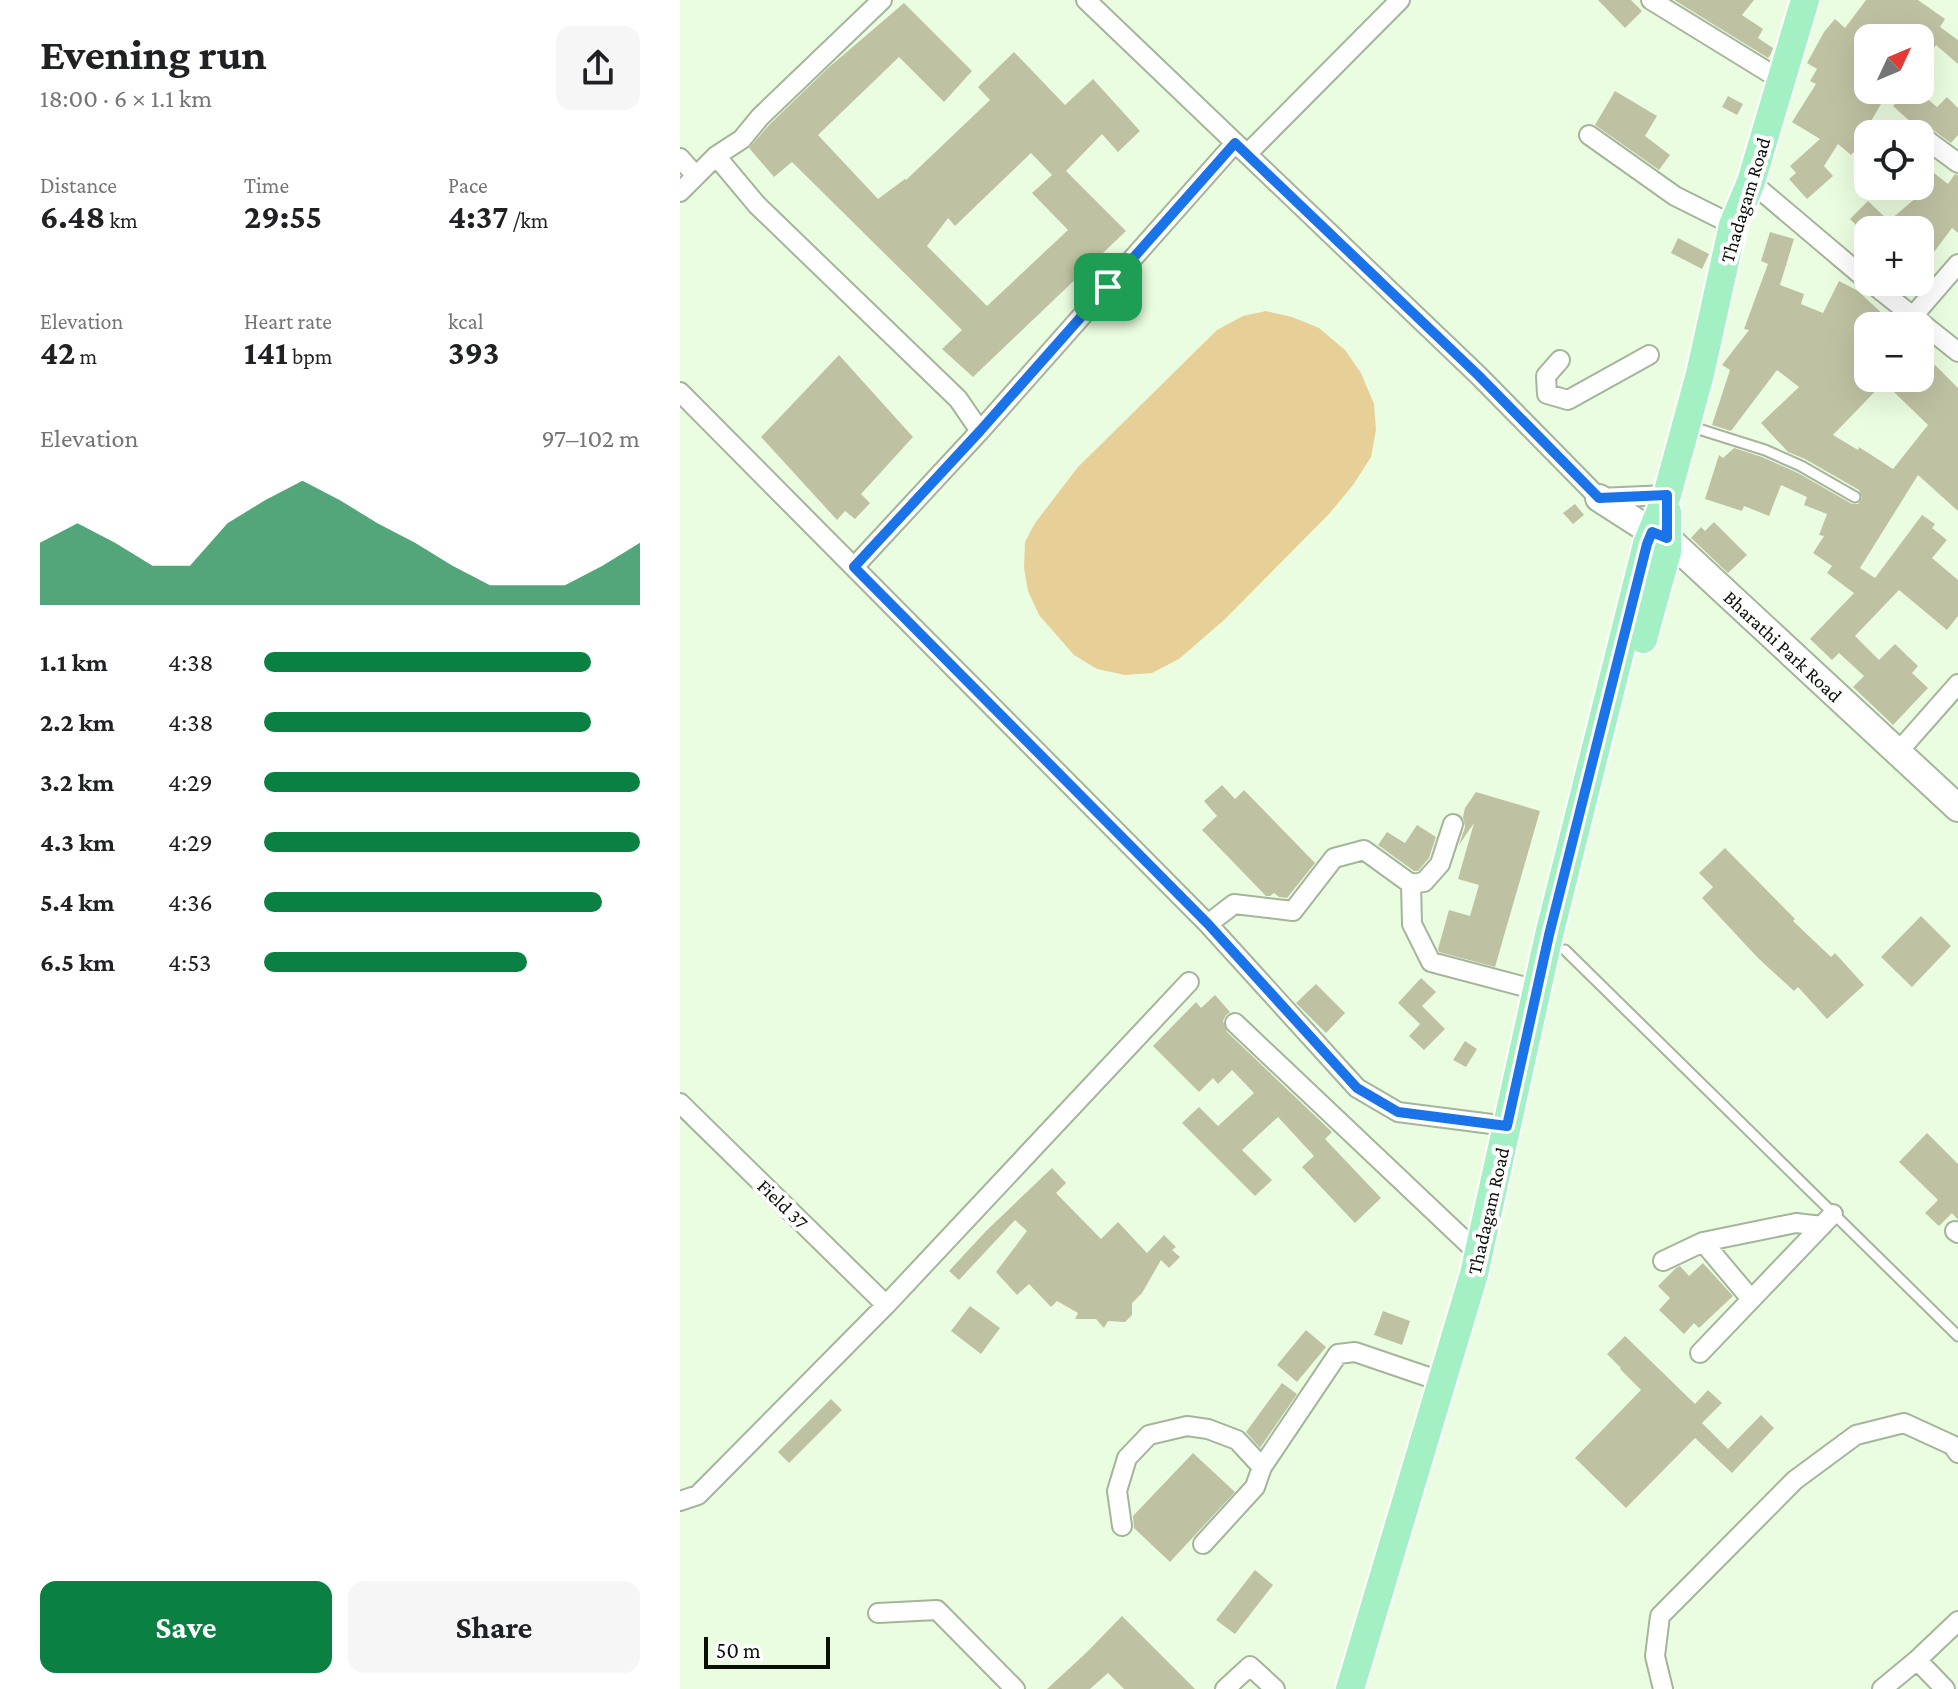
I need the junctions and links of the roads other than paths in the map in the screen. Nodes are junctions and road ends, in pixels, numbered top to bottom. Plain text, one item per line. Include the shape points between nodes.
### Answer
1 (882, 0) edge
2 (1086, 0) edge
3 (1400, 0) edge
4 (1651, 0) edge
5 (1805, 0) edge
6 (1781, 80) junction
7 (1589, 135) dead end
8 (1934, 145) edge
9 (1241, 148) junction
10 (716, 156) junction
11 (680, 158) edge
12 (1958, 163) edge
13 (696, 176) junction
14 (1751, 182) junction
15 (680, 192) edge
16 (1733, 225) junction
17 (1958, 264) edge
18 (1854, 268) edge
19 (1888, 296) edge
20 (1908, 312) edge
21 (1916, 312) edge
22 (1934, 333) edge
23 (1958, 352) edge
24 (1649, 355) dead end
25 (1560, 360) dead end
26 (680, 392) edge
27 (1534, 406) junction
28 (1686, 425) junction
29 (980, 431) junction
30 (1667, 495) junction
31 (1855, 497) dead end
32 (1599, 498) junction
33 (1659, 535) junction
34 (854, 567) junction
35 (1958, 684) edge
36 (1898, 752) junction
37 (1958, 808) edge
38 (1453, 824) dead end
39 (1411, 884) junction
40 (1208, 924) junction
41 (1565, 950) junction
42 (1189, 982) dead end
43 (1537, 990) junction
44 (1235, 1023) dead end
45 (680, 1103) edge
46 (1507, 1126) junction
47 (1828, 1220) junction
48 (1703, 1242) junction
49 (1479, 1254) junction
50 (1663, 1261) dead end
51 (1751, 1299) junction
52 (886, 1305) junction
53 (1958, 1336) edge
54 (1700, 1353) dead end
55 (1443, 1382) junction
56 (1958, 1453) edge
57 (1262, 1467) junction
58 (680, 1501) edge
59 (1122, 1526) dead end
60 (1203, 1544) dead end
61 (878, 1613) dead end
62 (1958, 1621) edge
63 (1917, 1660) junction
64 (1958, 1679) edge
65 (1015, 1689) edge
66 (1225, 1689) edge
67 (1275, 1689) edge
68 (1350, 1689) edge
69 (1368, 1689) edge
70 (1663, 1689) edge
71 (1882, 1689) edge
72 (1947, 1689) edge

1 - 10 street via 742,139
2 - 9 street
3 - 9 street
4 - 6 street
5 - 6 main road, Thadagam Road
6 - 14 main road, Thadagam Road
7 - 16 street via 1675,196
8 - 12 street
9 - 27 street via 1479,376
9 - 29 street
10 - 13 street
10 - 29 street via 757,205 958,399
11 - 13 street
13 - 15 street
14 - 16 main road, Thadagam Road
14 - 18 street
16 - 28 main road, Thadagam Road
17 - 21 street
19 - 20 street
22 - 23 street
24 - 27 street via 1568,400
25 - 27 street via 1546,376
26 - 34 street
27 - 32 street
28 - 30 main road, Thadagam Road
28 - 31 lane via 1765,450
29 - 34 street
30 - 32 street
30 - 33 main road, Thadagam Road
32 - 33 main road, Bharathi Park Road
33 - 36 main road, Bharathi Park Road
33 - 41 main road, Thadagam Road via 1667,552
33 - 43 main road, Thadagam Road
34 - 40 street
35 - 36 street
36 - 37 main road, Bharathi Park Road
38 - 39 street via 1440,864 1424,882
39 - 40 street via 1364,850 1334,858 1293,911 1234,904
39 - 43 street via 1412,924 1431,962
40 - 46 street via 1357,1088 1398,1112
41 - 47 lane
41 - 69 main road, Thadagam Road via 1477,1323
42 - 52 street
43 - 46 main road, Thadagam Road
44 - 49 street
45 - 52 street, Field 37
46 - 49 main road, Thadagam Road
47 - 48 street
47 - 51 street
47 - 53 lane
48 - 50 street
48 - 51 street
49 - 55 main road, Thadagam Road
51 - 54 street
52 - 58 street via 698,1495
55 - 57 street via 1355,1352 1338,1354
55 - 68 main road, Thadagam Road
56 - 70 street via 1952,1445 1904,1423 1856,1435 1795,1480 1660,1616 1655,1656
57 - 59 street via 1237,1440 1208,1429 1187,1426 1149,1435 1127,1458 1117,1491
57 - 60 street via 1255,1487
61 - 65 street via 937,1610
62 - 63 street
63 - 71 street
63 - 72 street
64 - 72 lane
66 - 67 street via 1250,1666

